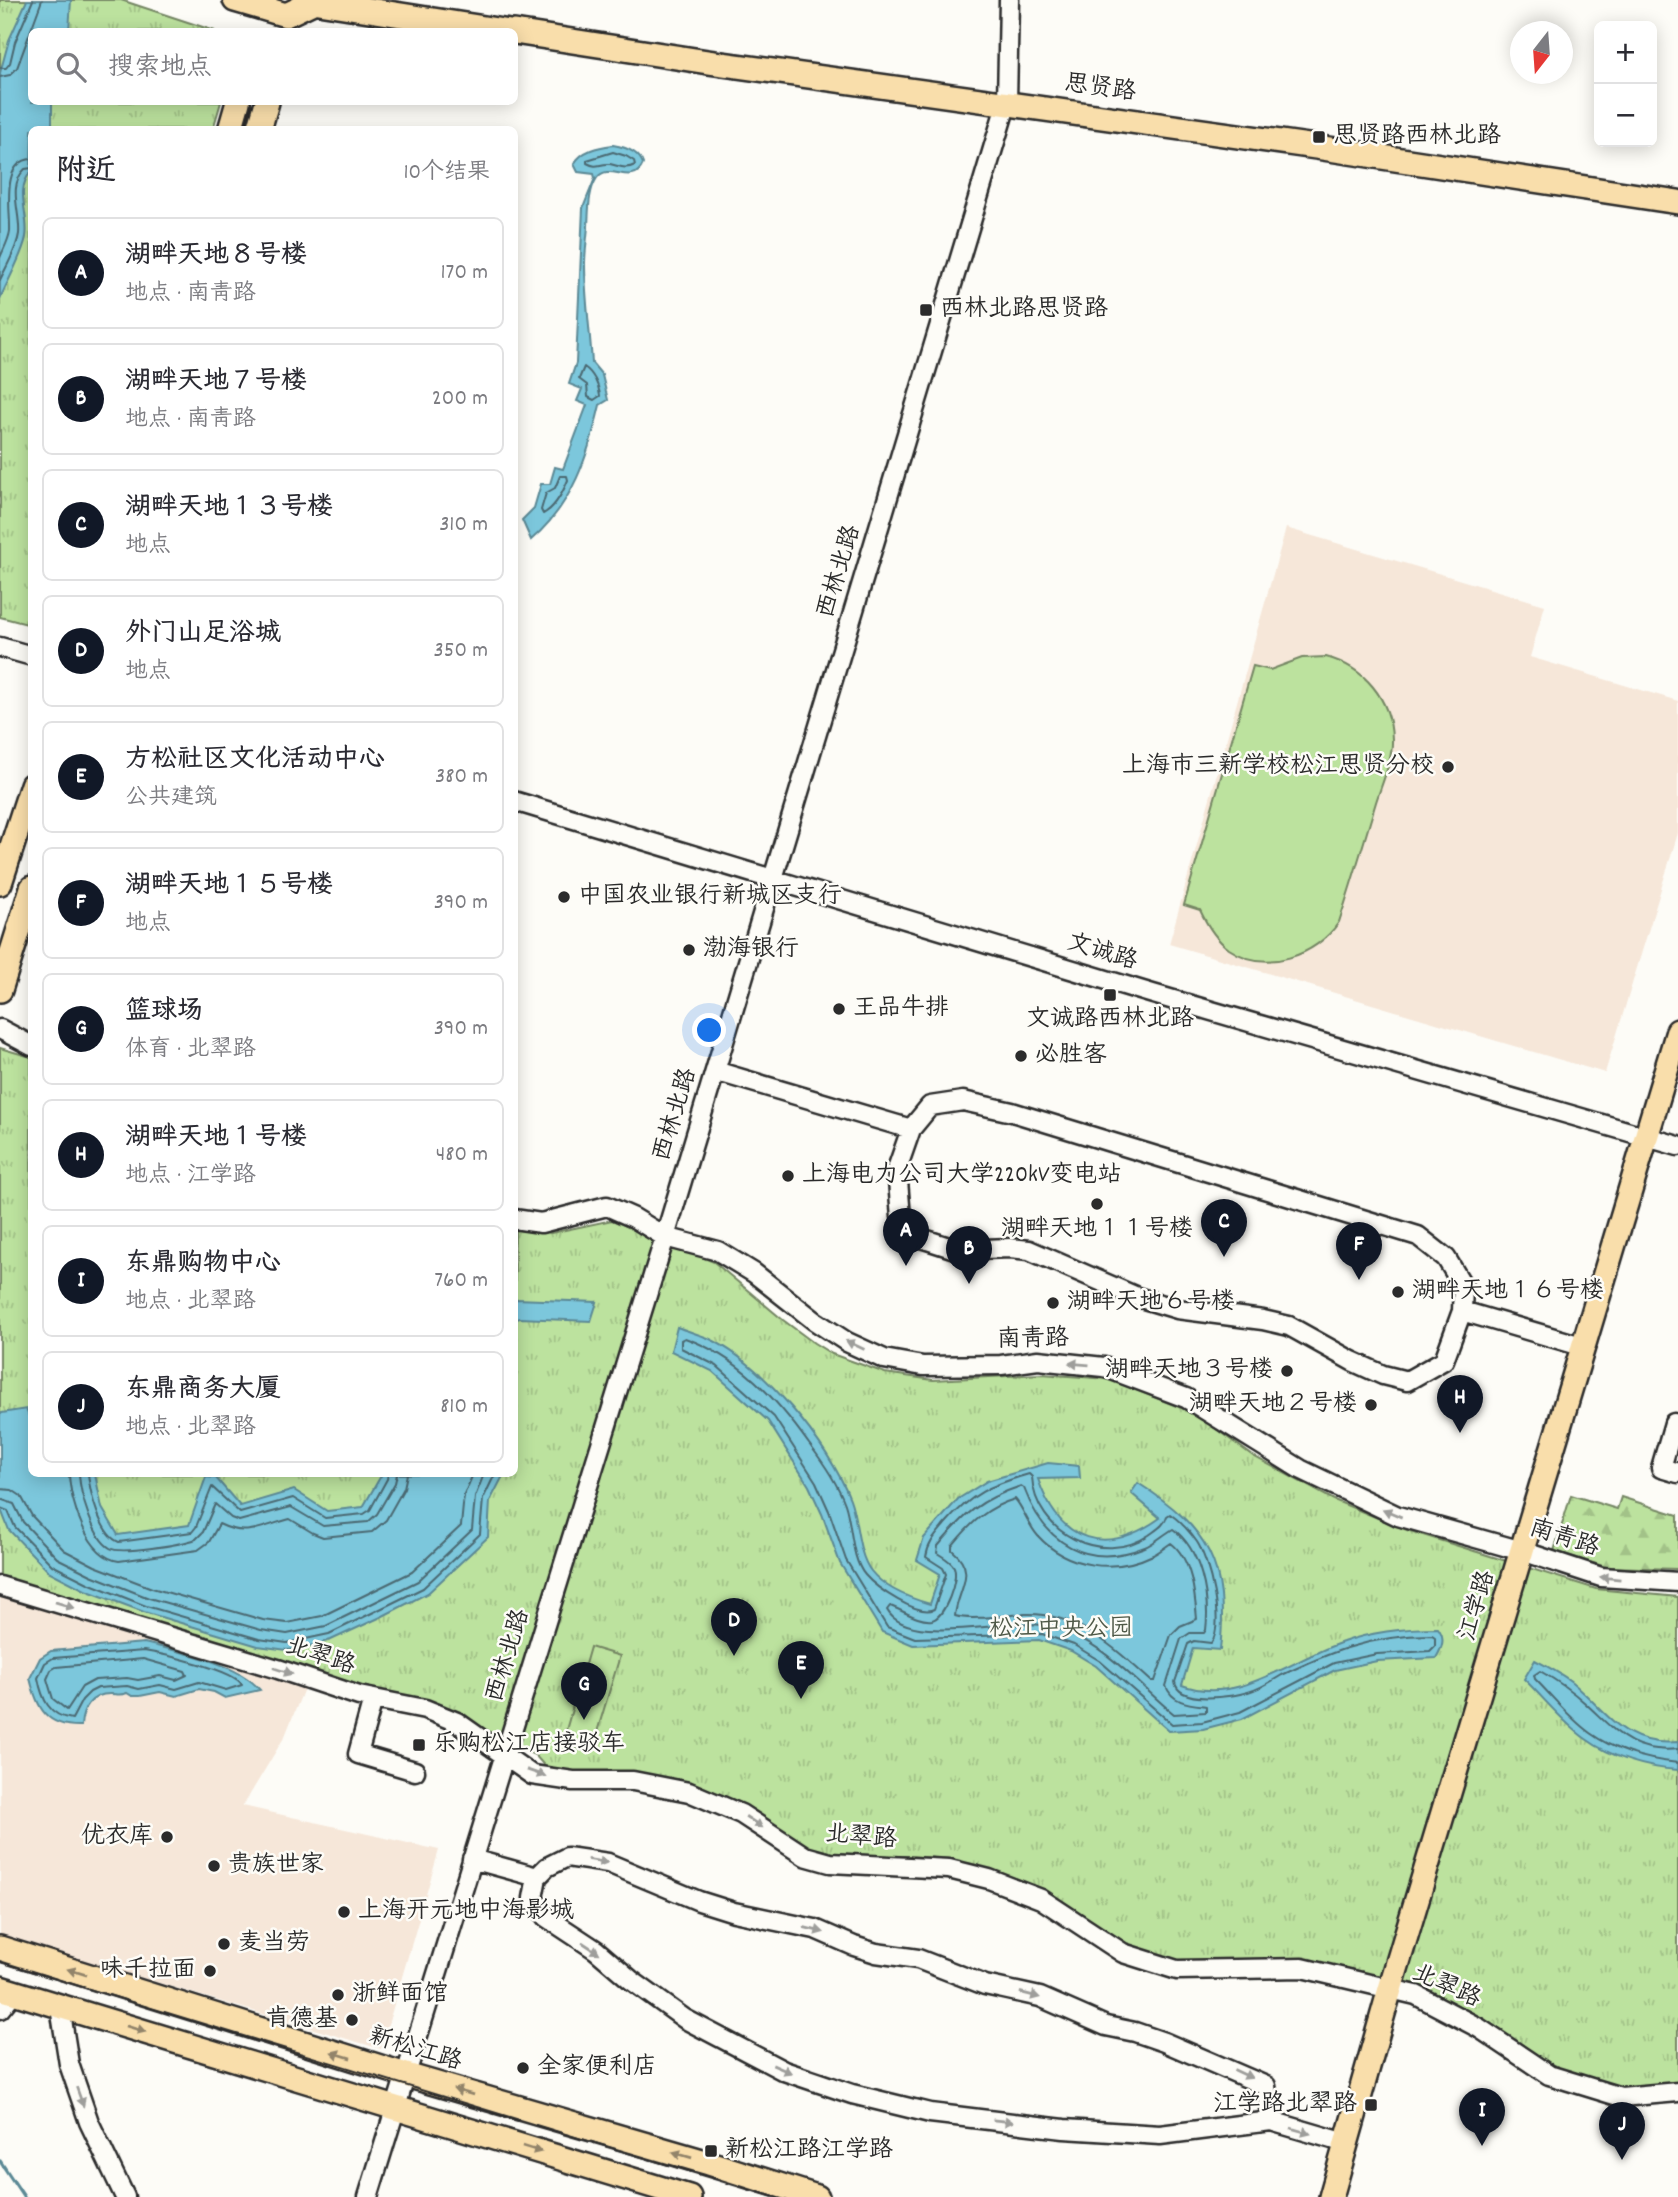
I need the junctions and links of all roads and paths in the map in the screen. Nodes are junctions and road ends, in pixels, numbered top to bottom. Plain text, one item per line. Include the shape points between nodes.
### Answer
1 (235, 0) edge
2 (1009, 0) edge
3 (308, 1) edge
4 (275, 15) edge
5 (486, 28) edge
6 (518, 33) edge
7 (1007, 103) junction
8 (237, 105) edge
9 (266, 105) edge
10 (231, 126) edge
11 (260, 126) edge
12 (1678, 202) edge
13 (0, 647) edge
14 (28, 655) edge
15 (28, 797) edge
16 (518, 802) edge
17 (774, 880) junction
18 (0, 883) edge
19 (28, 901) edge
20 (0, 990) edge
21 (0, 1029) edge
22 (1678, 1031) edge
23 (28, 1043) edge
24 (715, 1071) junction
25 (911, 1129) junction
26 (1648, 1136) junction
27 (1678, 1146) edge
28 (518, 1220) edge
29 (665, 1237) junction
30 (1462, 1311) junction
31 (1585, 1347) junction
32 (1678, 1424) edge
33 (1678, 1473) edge
34 (1522, 1551) junction
35 (1678, 1582) edge
36 (0, 1586) edge
37 (373, 1699) junction
38 (504, 1755) junction
39 (415, 1771) dead end
40 (472, 1859) junction
41 (537, 1877) junction
42 (0, 1948) edge
43 (1391, 1989) junction
44 (5, 1996) edge
45 (60, 2007) junction
46 (406, 2075) junction
47 (1678, 2092) edge
48 (396, 2108) junction
49 (1271, 2121) junction
50 (1346, 2143) junction
51 (125, 2197) edge
52 (368, 2197) edge
53 (689, 2197) edge
54 (817, 2197) edge
55 (1331, 2197) edge

1 - 4 main road, 思贤路
2 - 7 street, 西林北路
3 - 4 main road, 思贤路
3 - 5 main road, 思贤路
6 - 7 main road, 思贤路
7 - 12 main road, 思贤路
7 - 17 street, 西林北路
8 - 10 main road
9 - 11 main road
13 - 14 street
15 - 18 main road
16 - 17 street, 文诚路
17 - 24 street, 西林北路
17 - 26 street, 文诚路
19 - 20 main road
21 - 23 street
22 - 26 main road, 江学路
24 - 25 street
24 - 29 street, 西林北路
25 - 30 street via 930,1106 963,1101 1418,1237 1452,1268 1462,1286
25 - 30 street via 897,1169 901,1217 921,1238 958,1250 1029,1250 1137,1297 1177,1309 1289,1326 1383,1375 1407,1381 1444,1360
26 - 27 street, 文诚路
26 - 31 main road, 江学路
28 - 29 street, 南青路 via 541,1223 607,1206
34 -> 29 street, 南青路 via 1398,1516 1300,1469 1186,1398 1104,1367 1038,1360 923,1366 884,1359 825,1328 718,1251
29 - 38 street, 西林北路
30 - 31 street
31 - 34 main road, 江学路
32 - 33 street via 1674,1423 1661,1468
35 -> 34 street, 南青路 via 1601,1577
34 - 43 main road, 江学路
36 -> 37 street, 北翠路
37 - 38 street, 北翠路 via 425,1709 457,1722
37 - 39 street via 358,1754
38 - 40 street, 西林北路
38 -> 43 street, 北翠路 via 532,1775 573,1781 633,1781 689,1792 741,1814 805,1856 830,1863 949,1869 989,1879 1041,1899 1124,1953 1177,1970 1302,1968
40 - 41 street
40 - 46 street, 西林北路
41 -> 49 street via 567,1857 608,1863 734,1912 815,1929 876,1953 918,1959 985,1985 1040,1997 1106,2026 1187,2051 1266,2086
41 -> 49 street via 533,1898 545,1917 685,2019 784,2071 852,2094 930,2113 1064,2129 1160,2135
46 -> 42 main road, 新松江路
43 - 47 street, 北翠路 via 1416,1995 1479,2028 1549,2075 1621,2097
43 - 50 main road, 江学路
44 - 45 main road
45 -> 48 main road
45 -> 51 street via 69,2064 89,2122
46 - 48 street, 西林北路
54 -> 46 main road, 新松江路
48 - 52 street, 西林北路
48 -> 53 main road
49 -> 50 street
50 - 55 main road, 江学路

